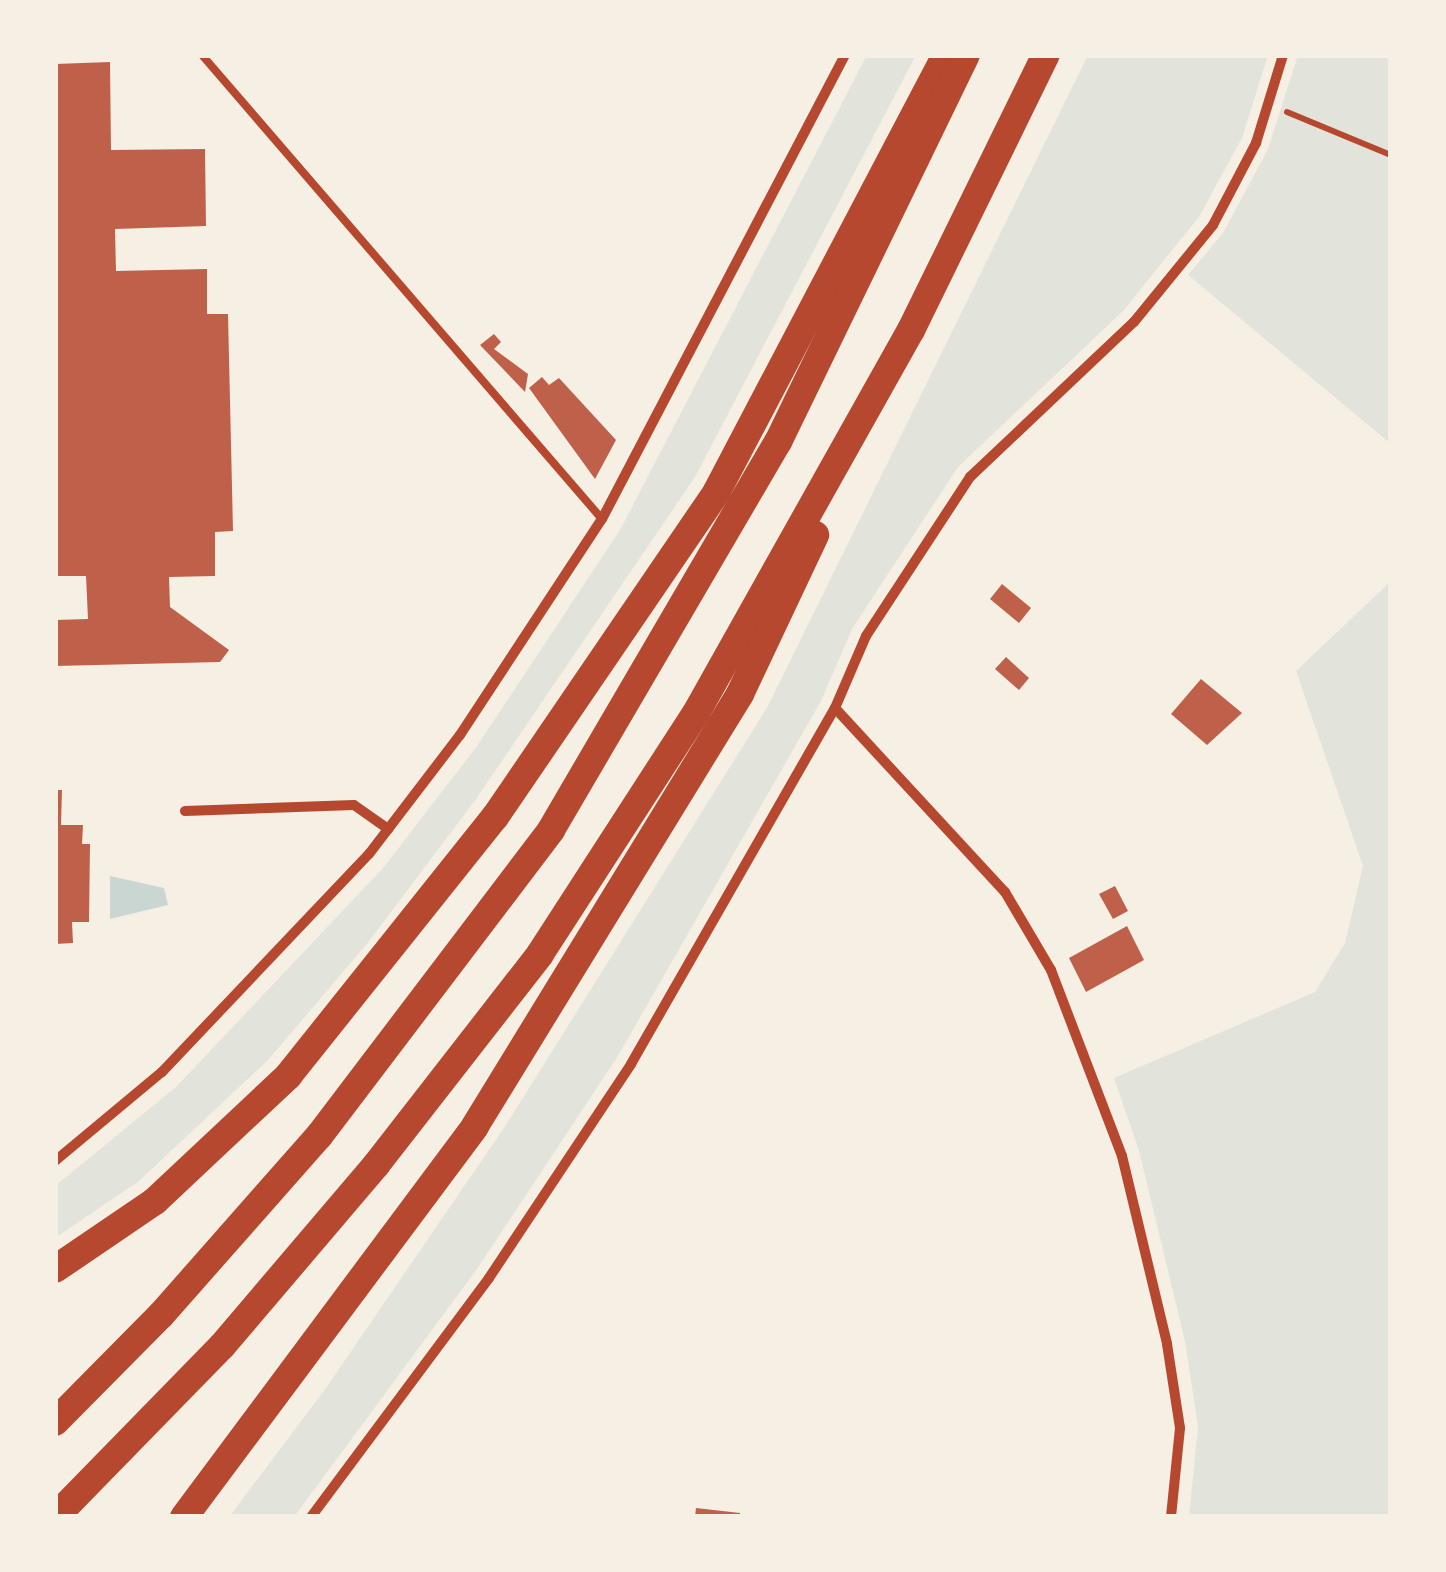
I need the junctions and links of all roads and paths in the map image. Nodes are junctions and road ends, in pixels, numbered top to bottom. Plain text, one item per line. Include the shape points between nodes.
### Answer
1 (202, 55) edge
2 (845, 55) edge
3 (946, 55) edge
4 (966, 55) edge
5 (1048, 55) edge
6 (1283, 55) edge
7 (1267, 106) junction
8 (1391, 155) edge
9 (911, 330) junction
10 (602, 519) junction
11 (835, 708) junction
12 (185, 811) dead end
13 (388, 829) junction
14 (55, 1161) edge
15 (55, 1269) edge
16 (55, 1422) edge
17 (55, 1517) edge
18 (184, 1517) edge
19 (311, 1517) edge
20 (1171, 1517) edge

1 - 10 lane
2 - 10 street
3 - 15 highway via 717,491 495,816 288,1076 155,1201
4 - 16 highway via 778,442 552,830 319,1136 161,1315
5 - 9 highway
6 - 7 street
7 - 8 path
7 - 11 street via 1256,143 1213,226 1134,322 970,477 866,636
9 - 17 highway via 696,713 540,954 376,1165 222,1346
9 - 18 highway via 740,694 603,922 475,1126
10 - 13 street via 460,734
11 - 19 street via 631,1064 489,1278
11 - 20 street via 1005,892 1051,970 1122,1156 1167,1344 1180,1428
12 - 13 street via 354,804
13 - 14 street via 162,1072

